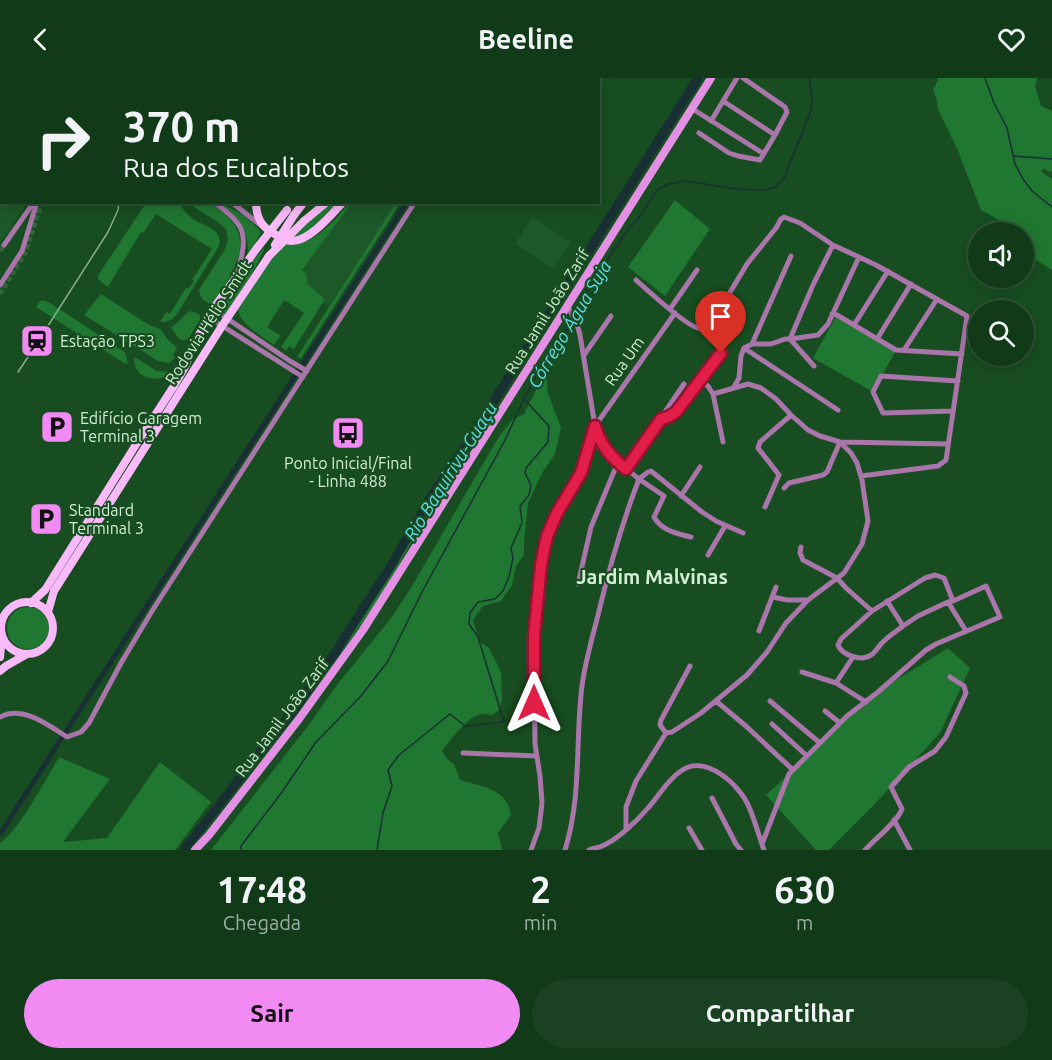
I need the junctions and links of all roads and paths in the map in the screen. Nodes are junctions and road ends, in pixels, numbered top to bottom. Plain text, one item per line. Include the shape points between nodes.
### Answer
1 (711, 78) edge
2 (737, 78) edge
3 (743, 78) edge
4 (723, 101) junction
5 (691, 108) junction
6 (711, 121) junction
7 (699, 133) dead end
8 (775, 135) junction
9 (764, 154) junction
10 (34, 204) edge
11 (34, 204) edge
12 (216, 204) edge
13 (234, 204) edge
14 (256, 204) edge
15 (325, 204) edge
16 (341, 204) edge
17 (414, 204) edge
18 (291, 209) edge
19 (263, 227) junction
20 (4, 245) dead end
21 (833, 245) junction
22 (269, 256) junction
23 (791, 256) dead end
24 (859, 257) junction
25 (697, 270) dead end
26 (888, 271) junction
27 (237, 276) junction
28 (636, 280) dead end
29 (911, 284) junction
30 (0, 285) edge
31 (937, 299) junction
32 (567, 305) junction
33 (672, 311) junction
34 (211, 313) junction
35 (832, 314) junction
36 (611, 316) dead end
37 (227, 318) junction
38 (717, 325) junction
39 (222, 326) junction
40 (854, 326) junction
41 (790, 339) junction
42 (877, 339) junction
43 (752, 344) junction
44 (744, 348) junction
45 (904, 350) junction
46 (962, 354) junction
47 (584, 355) junction
48 (814, 366) dead end
49 (305, 370) junction
50 (301, 376) junction
51 (700, 380) junction
52 (957, 381) junction
53 (684, 384) dead end
54 (734, 387) junction
55 (713, 394) junction
56 (838, 410) dead end
57 (953, 411) junction
58 (791, 416) junction
59 (661, 419) junction
60 (595, 426) junction
61 (723, 442) dead end
62 (840, 442) junction
63 (948, 444) junction
64 (618, 462) junction
65 (699, 467) dead end
66 (626, 469) junction
67 (861, 476) junction
68 (639, 479) junction
69 (784, 488) dead end
70 (681, 496) junction
71 (765, 507) dead end
72 (726, 526) junction
73 (743, 533) dead end
74 (691, 537) dead end
75 (801, 547) dead end
76 (708, 555) dead end
77 (837, 578) junction
78 (578, 584) dead end
79 (776, 587) dead end
80 (773, 597) junction
81 (808, 600) junction
82 (887, 601) junction
83 (950, 601) junction
84 (31, 603) junction
85 (872, 610) junction
86 (48, 612) junction
87 (1, 618) edge
88 (903, 626) junction
89 (759, 631) dead end
90 (966, 631) junction
91 (2, 635) junction
92 (27, 654) junction
93 (0, 657) edge
94 (853, 657) junction
95 (690, 666) dead end
96 (0, 671) edge
97 (802, 672) dead end
98 (950, 677) dead end
99 (836, 683) junction
100 (716, 701) junction
101 (770, 701) dead end
102 (866, 702) junction
103 (825, 711) dead end
104 (0, 717) edge
105 (840, 723) junction
106 (772, 724) dead end
107 (666, 733) junction
108 (820, 743) junction
109 (463, 753) dead end
110 (537, 756) junction
111 (807, 756) junction
112 (793, 770) junction
113 (712, 798) dead end
114 (894, 820) junction
115 (689, 828) dead end
116 (626, 829) junction
117 (763, 847) edge
118 (604, 848) edge
119 (867, 849) edge
120 (195, 850) edge
121 (531, 850) edge
122 (565, 850) edge
123 (589, 850) edge
124 (702, 850) edge
125 (741, 850) edge
126 (910, 850) edge

1 - 5 main road, Rua Jamil João Zarif
2 - 4 street
3 - 8 street via 785,107 787,112
4 - 6 street
4 - 8 street
5 - 6 street
5 - 32 main road, Rua Jamil João Zarif
6 - 9 street
7 - 9 street via 738,156 760,159
8 - 9 street
10 - 20 street
11 - 30 street via 22,251
12 - 27 street via 235,220 242,233 244,248
13 - 19 street
14 - 19 main road
15 - 22 main road, bridge
16 - 19 main road via 315,231 299,240 279,237
17 - 49 street
18 - 22 main road, Rodovia Hélio Smidt, bridge
18 - 27 main road, Rodovia Hélio Smidt, bridge
21 - 24 street
21 - 38 street via 800,223 781,219 747,264 723,304
21 - 41 street
22 - 37 main road, Rodovia Hélio Smidt
23 - 43 street
24 - 26 street
24 - 35 street
25 - 33 street, Rua Um
26 - 29 street
26 - 40 street
27 - 34 main road, Rodovia Hélio Smidt
28 - 33 street
29 - 31 street
29 - 42 street
31 - 45 street
31 - 46 street via 967,316
32 - 47 street via 577,324
32 - 120 main road, Rua Jamil João Zarif via 363,630
33 - 38 street via 694,327
33 - 60 street, Rua Um
34 - 37 street
34 - 39 street
34 - 84 main road, Rodovia Hélio Smidt via 180,377 45,590
35 - 40 street
35 - 41 street via 818,334
36 - 47 street
37 - 39 main road, Rodovia Hélio Smidt
37 - 49 street
38 - 51 street via 724,331 725,344
39 - 50 street
39 - 86 main road, Rodovia Hélio Smidt via 54,591
40 - 42 street
41 - 43 street
41 - 48 street
42 - 45 street via 896,350
43 - 44 street
44 - 54 street
44 - 56 street
45 - 46 street
46 - 52 street
47 - 60 street
49 - 50 street
50 - 104 street via 152,610 89,723 81,732 67,737 22,714
51 - 55 street
51 - 59 street via 676,412
52 - 57 street
52 - 57 street via 881,376 873,392 883,413
53 - 59 street
54 - 55 street
54 - 58 street via 748,384 761,388
55 - 61 street
57 - 63 street
58 - 62 street via 819,436
58 - 71 street via 758,445 779,475
59 - 66 street
60 - 64 street via 604,447
60 - 110 street via 581,473 554,520 543,555 534,636
62 - 63 street
62 - 67 street via 851,453
62 - 69 street via 827,472
63 - 67 street via 946,460 938,466
64 - 66 street
64 - 78 street via 591,527
65 - 70 street
66 - 68 street
67 - 77 street via 866,531 855,558
68 - 70 street via 651,471
68 - 74 street via 664,496 654,517 656,521 677,534
68 - 122 street via 616,545 585,669 577,789
70 - 72 street
72 - 73 street
72 - 76 street
75 - 77 street via 803,560
77 - 81 street
77 - 85 street
79 - 80 street
80 - 81 street
80 - 89 street
81 - 100 street via 747,675
82 - 83 street via 935,575 944,578
82 - 85 street
82 - 88 street
83 - 88 street
83 - 90 street
83 - 90 street via 986,585 1000,617
84 - 86 main road
84 - 87 main road via 14,606
85 - 94 street via 838,645
86 - 92 main road via 52,636 42,649
87 - 91 main road
88 - 94 street via 871,655
90 - 102 street via 926,650
91 - 92 main road via 9,647
91 - 93 main road
92 - 96 main road
94 - 99 street
95 - 107 street via 660,720
97 - 99 street
98 - 114 street via 964,686 966,693 946,737 935,751 909,767 891,787 902,810
99 - 102 street
100 - 107 street
100 - 112 street
101 - 108 street
102 - 105 street
103 - 105 street
105 - 108 street
106 - 111 street
107 - 116 street via 636,781 626,807
108 - 111 street
109 - 110 street
110 - 121 street via 542,803
111 - 112 street
112 - 117 street
113 - 125 street
114 - 119 street
114 - 126 street
115 - 124 street
116 - 117 street via 673,777 689,766 708,767 741,792
116 - 118 street
118 - 123 street

